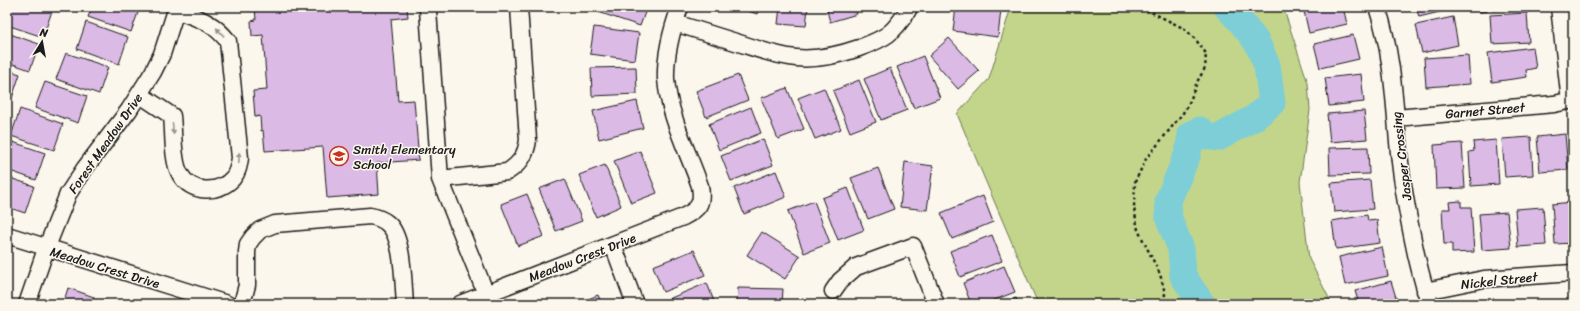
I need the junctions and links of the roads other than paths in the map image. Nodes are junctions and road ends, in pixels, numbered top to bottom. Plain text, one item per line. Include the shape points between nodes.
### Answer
1 (429, 7) edge
2 (519, 7) edge
3 (680, 7) edge
4 (1377, 7) edge
5 (1559, 7) edge
6 (177, 8) edge
7 (908, 10) dead end
8 (675, 23) junction
9 (139, 94) junction
10 (1571, 101) edge
11 (1396, 118) junction
12 (440, 179) junction
13 (7, 236) edge
14 (613, 245) junction
15 (46, 248) junction
16 (1573, 273) edge
17 (833, 291) dead end
18 (486, 294) junction
19 (1428, 297) edge
20 (28, 304) edge
21 (227, 304) edge
22 (242, 304) edge
23 (405, 304) edge
24 (460, 304) edge
25 (636, 304) edge
26 (936, 304) edge

1 - 12 street
2 - 12 street via 528,140 524,155 516,167 507,172
3 - 8 street
4 - 11 street, Jasper Crossing via 1392,73
5 - 10 street
6 - 9 street, Forest Meadow Drive via 162,54
9 -> 6 street via 172,116 177,167 188,184 208,190 218,189 234,177 239,168 240,158 228,41 211,23
7 - 8 street via 890,34 882,39 838,54 811,58 773,54
8 - 14 street, Meadow Crest Drive via 666,65 668,91 676,123 700,186 700,203 695,211 683,217
9 - 15 street, Forest Meadow Drive via 76,181
10 - 11 street, Garnet Street
11 - 19 street, Jasper Crossing via 1405,196
12 - 18 street
13 - 15 street, Meadow Crest Drive
14 - 18 street, Meadow Crest Drive
14 - 25 street
15 - 20 street, Forest Meadow Drive
15 - 21 street, Meadow Crest Drive
16 - 19 street, Nickel Street via 1484,279
17 - 26 street via 856,267 913,246
18 - 24 street, Meadow Crest Drive
22 - 23 street via 247,285 248,244 260,230 275,224 370,216 387,223 396,236

